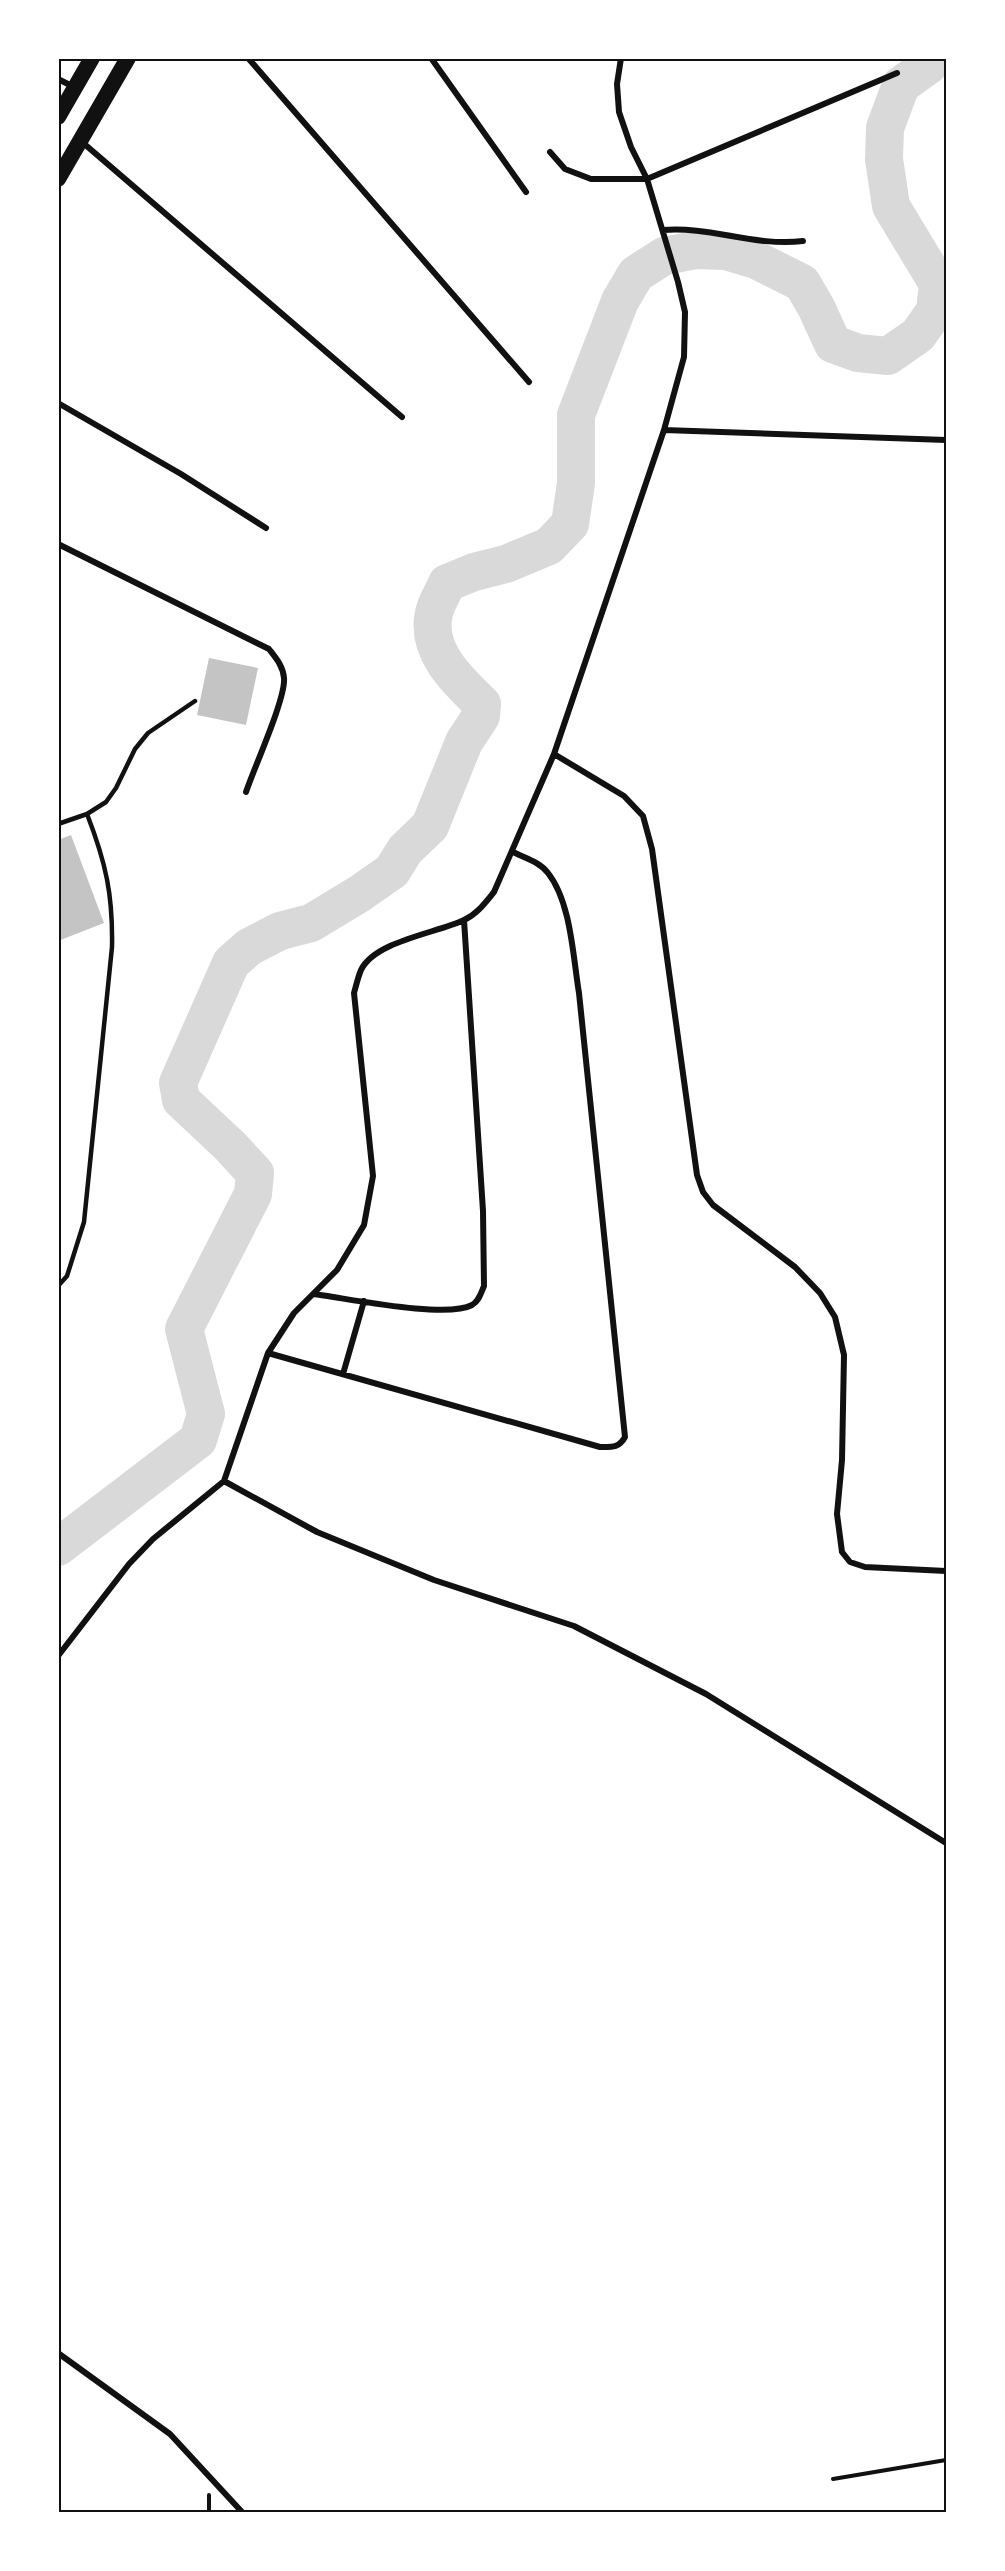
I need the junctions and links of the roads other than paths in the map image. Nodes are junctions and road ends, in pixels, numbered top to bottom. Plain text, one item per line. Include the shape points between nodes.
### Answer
1 (92, 58) edge
2 (128, 58) edge
3 (248, 58) edge
4 (430, 58) edge
5 (621, 58) edge
6 (897, 73) dead end
7 (58, 79) edge
8 (74, 88) junction
9 (58, 117) edge
10 (80, 140) junction
11 (550, 152) dead end
12 (58, 179) edge
13 (647, 179) junction
14 (526, 192) dead end
15 (663, 230) junction
16 (803, 241) dead end
17 (529, 382) dead end
18 (58, 403) edge
19 (402, 417) dead end
20 (663, 430) junction
21 (946, 440) edge
22 (266, 528) dead end
23 (58, 544) edge
24 (195, 701) dead end
25 (554, 754) junction
26 (246, 792) dead end
27 (87, 814) junction
28 (58, 824) edge
29 (513, 852) junction
30 (464, 920) junction
31 (58, 1286) edge
32 (313, 1294) junction
33 (364, 1301) junction
34 (268, 1353) junction
35 (343, 1374) junction
36 (224, 1481) junction
37 (946, 1571) edge
38 (58, 1656) edge
39 (946, 1843) edge
40 (58, 2353) edge
41 (242, 2512) edge

1 - 8 highway
2 - 10 highway
3 - 17 street
4 - 14 street
5 - 13 street via 617,84 619,112
6 - 13 street
7 - 8 street
8 - 9 highway
10 - 12 highway
10 - 19 street
11 - 13 street via 566,170 591,179
13 - 15 street
15 - 16 street via 683,228 742,239
15 - 20 street via 685,312 684,357
18 - 22 street
20 - 21 street
20 - 25 street
23 - 26 street via 269,649 279,661 284,678 280,699
24 - 27 lane via 148,733 106,802
25 - 29 street
25 - 37 street via 624,796 643,816 652,849 697,1175 703,1192 713,1206 795,1267 820,1293 835,1317 844,1355 837,1514 842,1552 850,1562 865,1567
27 - 28 lane
27 - 31 lane via 109,881 112,948 84,1222 67,1276
29 - 30 street via 494,892
29 - 35 street via 548,872 569,930 579,993 625,1437 615,1447 600,1447
30 - 32 street via 403,941 378,954 362,969 354,993 372,1176 364,1225 337,1270
30 - 33 street via 483,1211 484,1286 473,1305 461,1309
32 - 33 street
32 - 34 street via 288,1320
33 - 35 street
34 - 35 street
34 - 36 street
36 - 38 street via 153,1539
36 - 39 street via 317,1532 434,1580 574,1626 706,1694
40 - 41 street via 170,2434

